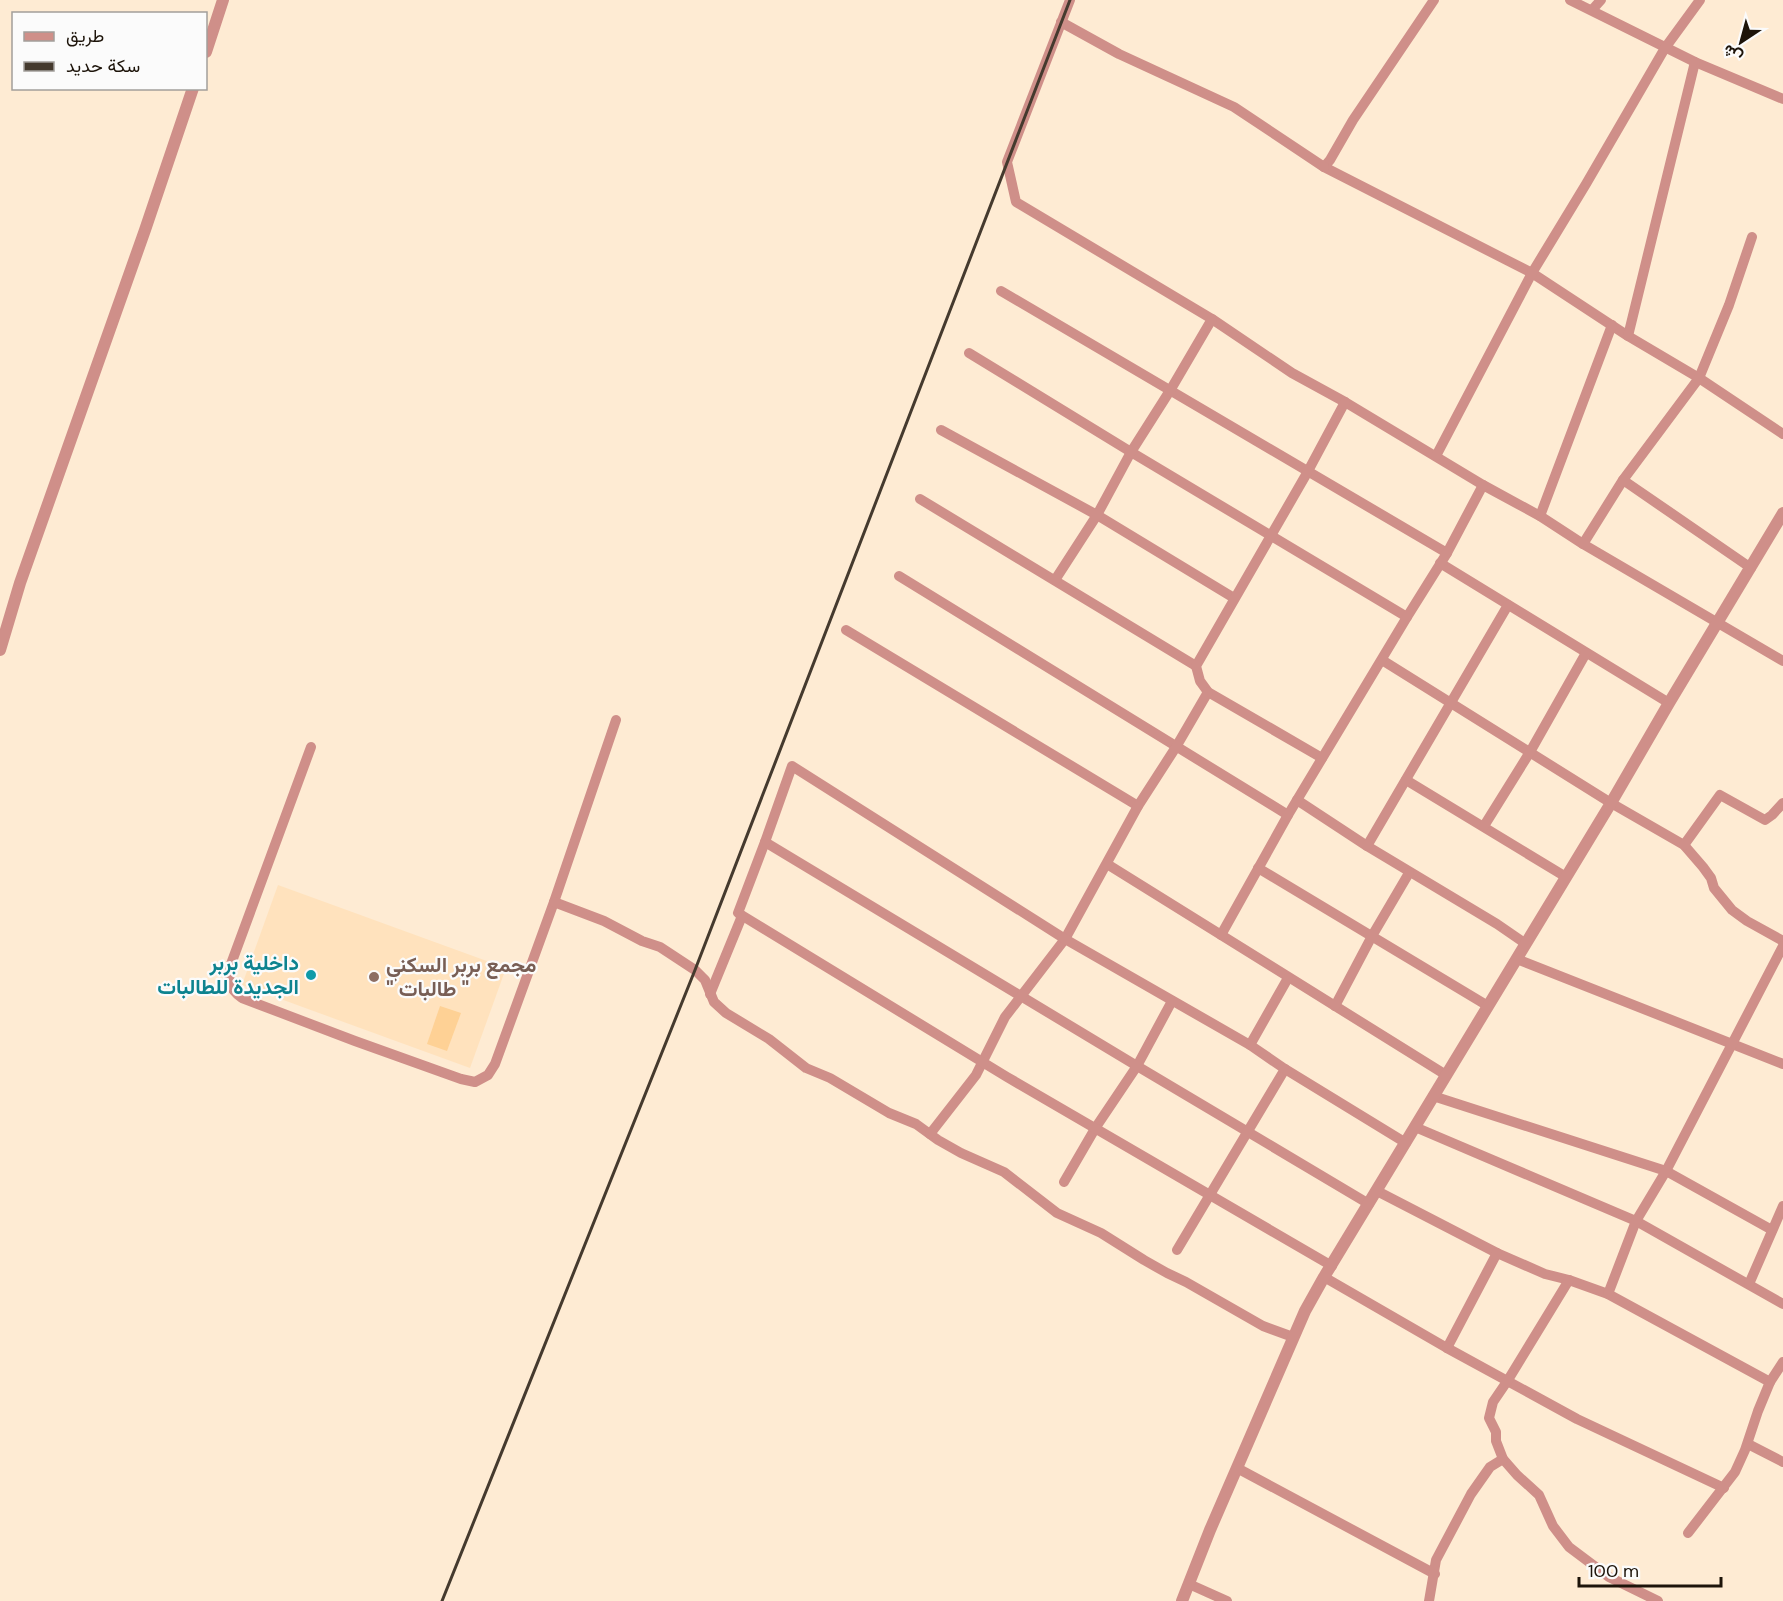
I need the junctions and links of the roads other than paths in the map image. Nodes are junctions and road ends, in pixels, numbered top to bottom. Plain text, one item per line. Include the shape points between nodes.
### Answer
1 (223, 0) edge
2 (1070, 0) edge
3 (1434, 0) edge
4 (1570, 0) edge
5 (1601, 0) edge
6 (1700, 0) edge
7 (1592, 10) junction
8 (1061, 22) junction
9 (1665, 48) junction
10 (207, 49) edge
11 (1695, 62) junction
12 (192, 90) edge
13 (1783, 99) edge
14 (1323, 167) junction
15 (1752, 237) dead end
16 (1532, 273) junction
17 (1001, 291) dead end
18 (1212, 319) junction
19 (1612, 325) junction
20 (1628, 336) junction
21 (969, 352) dead end
22 (1699, 378) junction
23 (1171, 389) junction
24 (1345, 402) junction
25 (941, 430) dead end
26 (1783, 434) edge
27 (1131, 452) junction
28 (1436, 456) junction
29 (1307, 472) junction
30 (1623, 480) junction
31 (1483, 485) junction
32 (920, 499) dead end
33 (1783, 513) edge
34 (1097, 515) junction
35 (1540, 516) junction
36 (1271, 535) junction
37 (1583, 544) junction
38 (1447, 553) junction
39 (1440, 563) junction
40 (1751, 568) junction
41 (899, 576) dead end
42 (1055, 580) junction
43 (1234, 597) junction
44 (1508, 604) junction
45 (1407, 617) junction
46 (1717, 622) junction
47 (846, 630) dead end
48 (0, 650) edge
49 (1586, 653) junction
50 (1382, 660) junction
51 (1783, 661) edge
52 (1196, 666) junction
53 (1208, 692) junction
54 (1451, 702) junction
55 (1669, 703) junction
56 (616, 720) dead end
57 (311, 747) dead end
58 (1176, 747) junction
59 (1530, 752) junction
60 (1322, 758) junction
61 (1406, 780) junction
62 (1297, 800) junction
63 (1611, 803) junction
64 (1783, 803) edge
65 (1138, 806) junction
66 (1288, 815) junction
67 (1484, 826) junction
68 (765, 843) junction
69 (1684, 845) junction
70 (1367, 846) junction
71 (1107, 864) junction
72 (1258, 868) junction
73 (1409, 873) junction
74 (1566, 877) junction
75 (554, 902) junction
76 (742, 916) junction
77 (1221, 934) junction
78 (1372, 936) junction
79 (1065, 939) junction
80 (1783, 941) edge
81 (1526, 944) junction
82 (1783, 946) edge
83 (1517, 959) junction
84 (1288, 978) junction
85 (710, 994) junction
86 (1021, 996) junction
87 (1172, 1001) junction
88 (1335, 1006) junction
89 (1488, 1006) junction
90 (1732, 1044) junction
91 (1250, 1045) junction
92 (983, 1062) junction
93 (1783, 1064) edge
94 (1137, 1066) junction
95 (1286, 1069) junction
96 (1446, 1075) junction
97 (1433, 1096) junction
98 (1096, 1127) junction
99 (1415, 1127) junction
100 (1248, 1132) junction
101 (930, 1134) junction
102 (1406, 1143) junction
103 (1666, 1171) junction
104 (1064, 1182) dead end
105 (1377, 1191) junction
106 (1210, 1194) junction
107 (1369, 1204) junction
108 (1783, 1206) edge
109 (1636, 1221) junction
110 (1772, 1230) junction
111 (1177, 1250) dead end
112 (1497, 1253) junction
113 (1328, 1272) junction
114 (1569, 1280) junction
115 (1749, 1284) junction
116 (1608, 1294) junction
117 (1783, 1304) edge
118 (1293, 1337) junction
119 (1447, 1348) junction
120 (1783, 1362) edge
121 (1508, 1380) junction
122 (1770, 1382) junction
123 (1748, 1443) junction
124 (1503, 1459) junction
125 (1783, 1462) edge
126 (1237, 1468) junction
127 (1724, 1488) junction
128 (1689, 1533) dead end
129 (1435, 1574) junction
130 (1189, 1584) junction
131 (1182, 1601) edge
132 (1227, 1601) edge
133 (1429, 1601) edge
134 (1658, 1601) edge

1 - 10 street
2 - 8 street
3 - 14 street
4 - 7 street
5 - 7 street
6 - 9 street
7 - 9 street
8 - 14 street via 1119,54 1234,106
8 - 18 street via 1007,162 1016,202
9 - 11 street
9 - 16 street
11 - 13 street
11 - 20 street
12 - 48 street
14 - 16 street
15 - 22 street
16 - 19 street
16 - 28 street
17 - 23 street
18 - 23 street
18 - 24 street via 1292,373
19 - 20 street
19 - 35 street
20 - 22 street
21 - 27 street
22 - 26 street
22 - 30 street
23 - 27 street
23 - 29 street
24 - 28 street
24 - 29 street
25 - 34 street
27 - 34 street
27 - 36 street
28 - 31 street
29 - 36 street
29 - 38 street
30 - 37 street
30 - 40 street
31 - 35 street
31 - 38 street
32 - 42 street
33 - 40 street
34 - 42 street
34 - 43 street
35 - 37 street
36 - 43 street
36 - 45 street
37 - 46 street
38 - 39 street
39 - 44 street
39 - 45 street
40 - 46 street
41 - 58 street
42 - 52 street
43 - 52 street
44 - 49 street
44 - 54 street
45 - 50 street
46 - 51 street
46 - 55 street
47 - 65 street
49 - 55 street
49 - 59 street
50 - 54 street
50 - 60 street
52 - 53 street
53 - 58 street
53 - 60 street
54 - 59 street
54 - 61 street
55 - 63 street
56 - 75 street
57 - 75 street via 231,964 228,980 233,992 242,998 475,1082 488,1075 495,1064
58 - 65 street
58 - 66 street
59 - 63 street
59 - 67 street
60 - 62 street
61 - 67 street
61 - 70 street
62 - 66 street
62 - 70 street
63 - 69 street
63 - 74 street
64 - 69 street via 1764,820 1720,795
65 - 71 street
66 - 72 street
67 - 74 street
68 - 76 street via 738,913
68 - 79 street via 792,766
68 - 86 street
69 - 80 street via 1732,910
70 - 73 street
71 - 77 street
71 - 79 street
72 - 77 street
72 - 78 street
73 - 78 street
73 - 81 street
74 - 81 street
75 - 85 street via 660,948 695,970 705,980
76 - 85 street
76 - 92 street
77 - 84 street
78 - 88 street
78 - 89 street
79 - 86 street
79 - 87 street
81 - 83 street
82 - 90 street
83 - 89 street
83 - 90 street
84 - 88 street
84 - 91 street
85 - 101 street via 726,1013 806,1068
86 - 92 street via 1005,1017
86 - 94 street
87 - 91 street
87 - 94 street
88 - 96 street
89 - 96 street
90 - 93 street
90 - 103 street
91 - 95 street
92 - 98 street
92 - 101 street
94 - 98 street
94 - 100 street
95 - 100 street
95 - 102 street
96 - 97 street
97 - 99 street
97 - 103 street
98 - 104 street
98 - 106 street
99 - 102 street
99 - 109 street
100 - 106 street
100 - 107 street
101 - 118 street via 1004,1172 1057,1213 1101,1233 1263,1326
102 - 105 street
103 - 109 street
103 - 110 street
105 - 107 street
105 - 112 street
106 - 111 street
106 - 113 street
107 - 113 street
108 - 110 street
109 - 115 street
109 - 116 street
110 - 115 street
112 - 114 street
112 - 119 street
113 - 118 street
113 - 119 street
114 - 116 street
114 - 121 street
115 - 117 street
116 - 122 street
118 - 126 street
119 - 121 street
120 - 122 street
121 - 124 street via 1493,1402 1489,1418
121 - 127 street via 1577,1419
122 - 123 street
123 - 125 street
123 - 127 street
124 - 129 street via 1490,1467 1471,1494 1436,1560
124 - 134 street via 1539,1495 1553,1526 1569,1547 1609,1578
126 - 129 street
126 - 130 street
127 - 128 street
129 - 133 street
130 - 131 street
130 - 132 street

